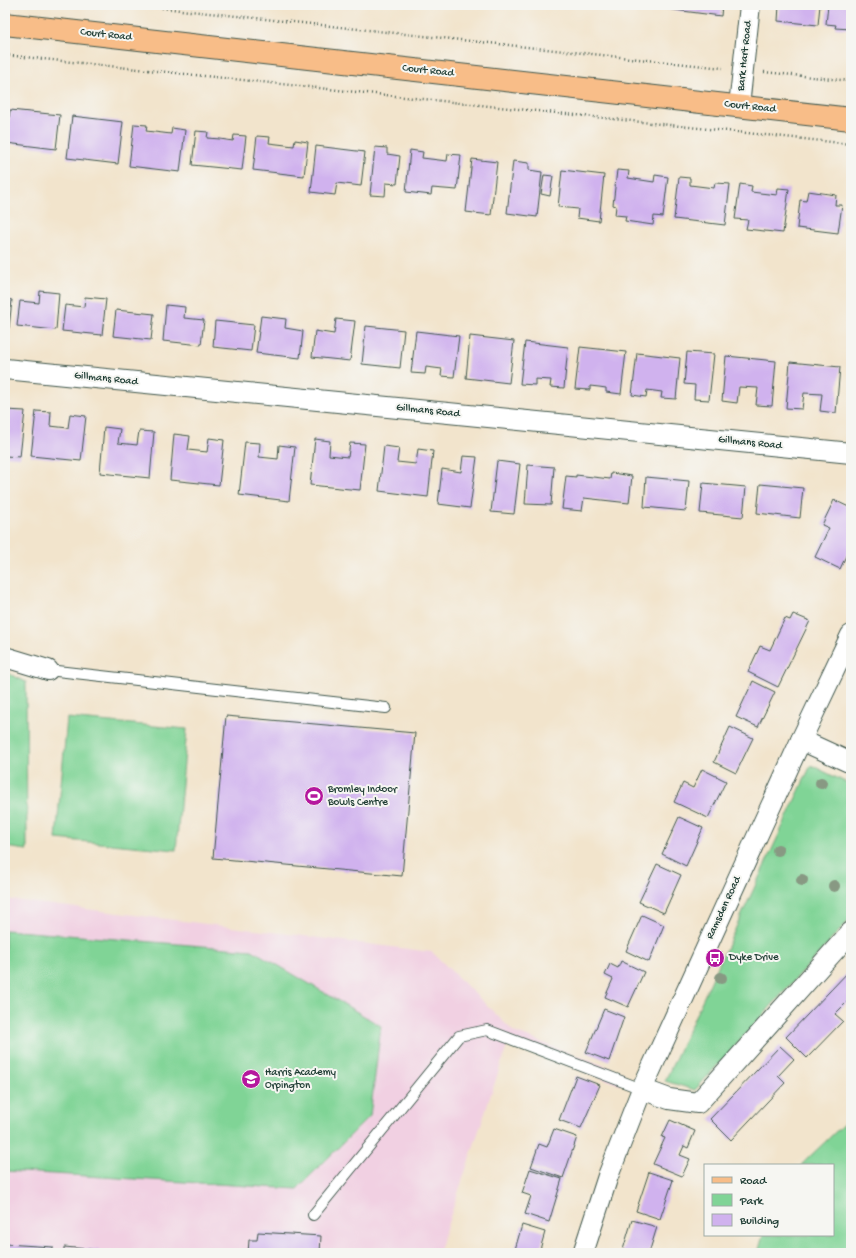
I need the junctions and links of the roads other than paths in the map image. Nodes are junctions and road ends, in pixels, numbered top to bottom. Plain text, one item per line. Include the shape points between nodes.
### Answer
1 (750, 5) edge
2 (5, 24) edge
3 (739, 106) junction
4 (851, 119) edge
5 (5, 369) edge
6 (851, 453) edge
7 (851, 635) edge
8 (5, 657) edge
9 (48, 670) joint
10 (386, 708) dead end
11 (801, 740) junction
12 (851, 763) edge
13 (851, 932) edge
14 (642, 1089) junction
15 (313, 1215) dead end
16 (584, 1253) edge

1 - 3 street, Bark Hart Road
2 - 3 main road, Court Road
3 - 4 main road, Court Road
5 - 6 street, Gillmans Road
7 - 11 street, Ramsden Road
8 - 9 street
9 - 10 lane
11 - 12 street
11 - 14 street, Ramsden Road
13 - 14 street via 698,1103 669,1099
14 - 15 lane via 487,1030 459,1036
14 - 16 street, Ramsden Road via 608,1176

